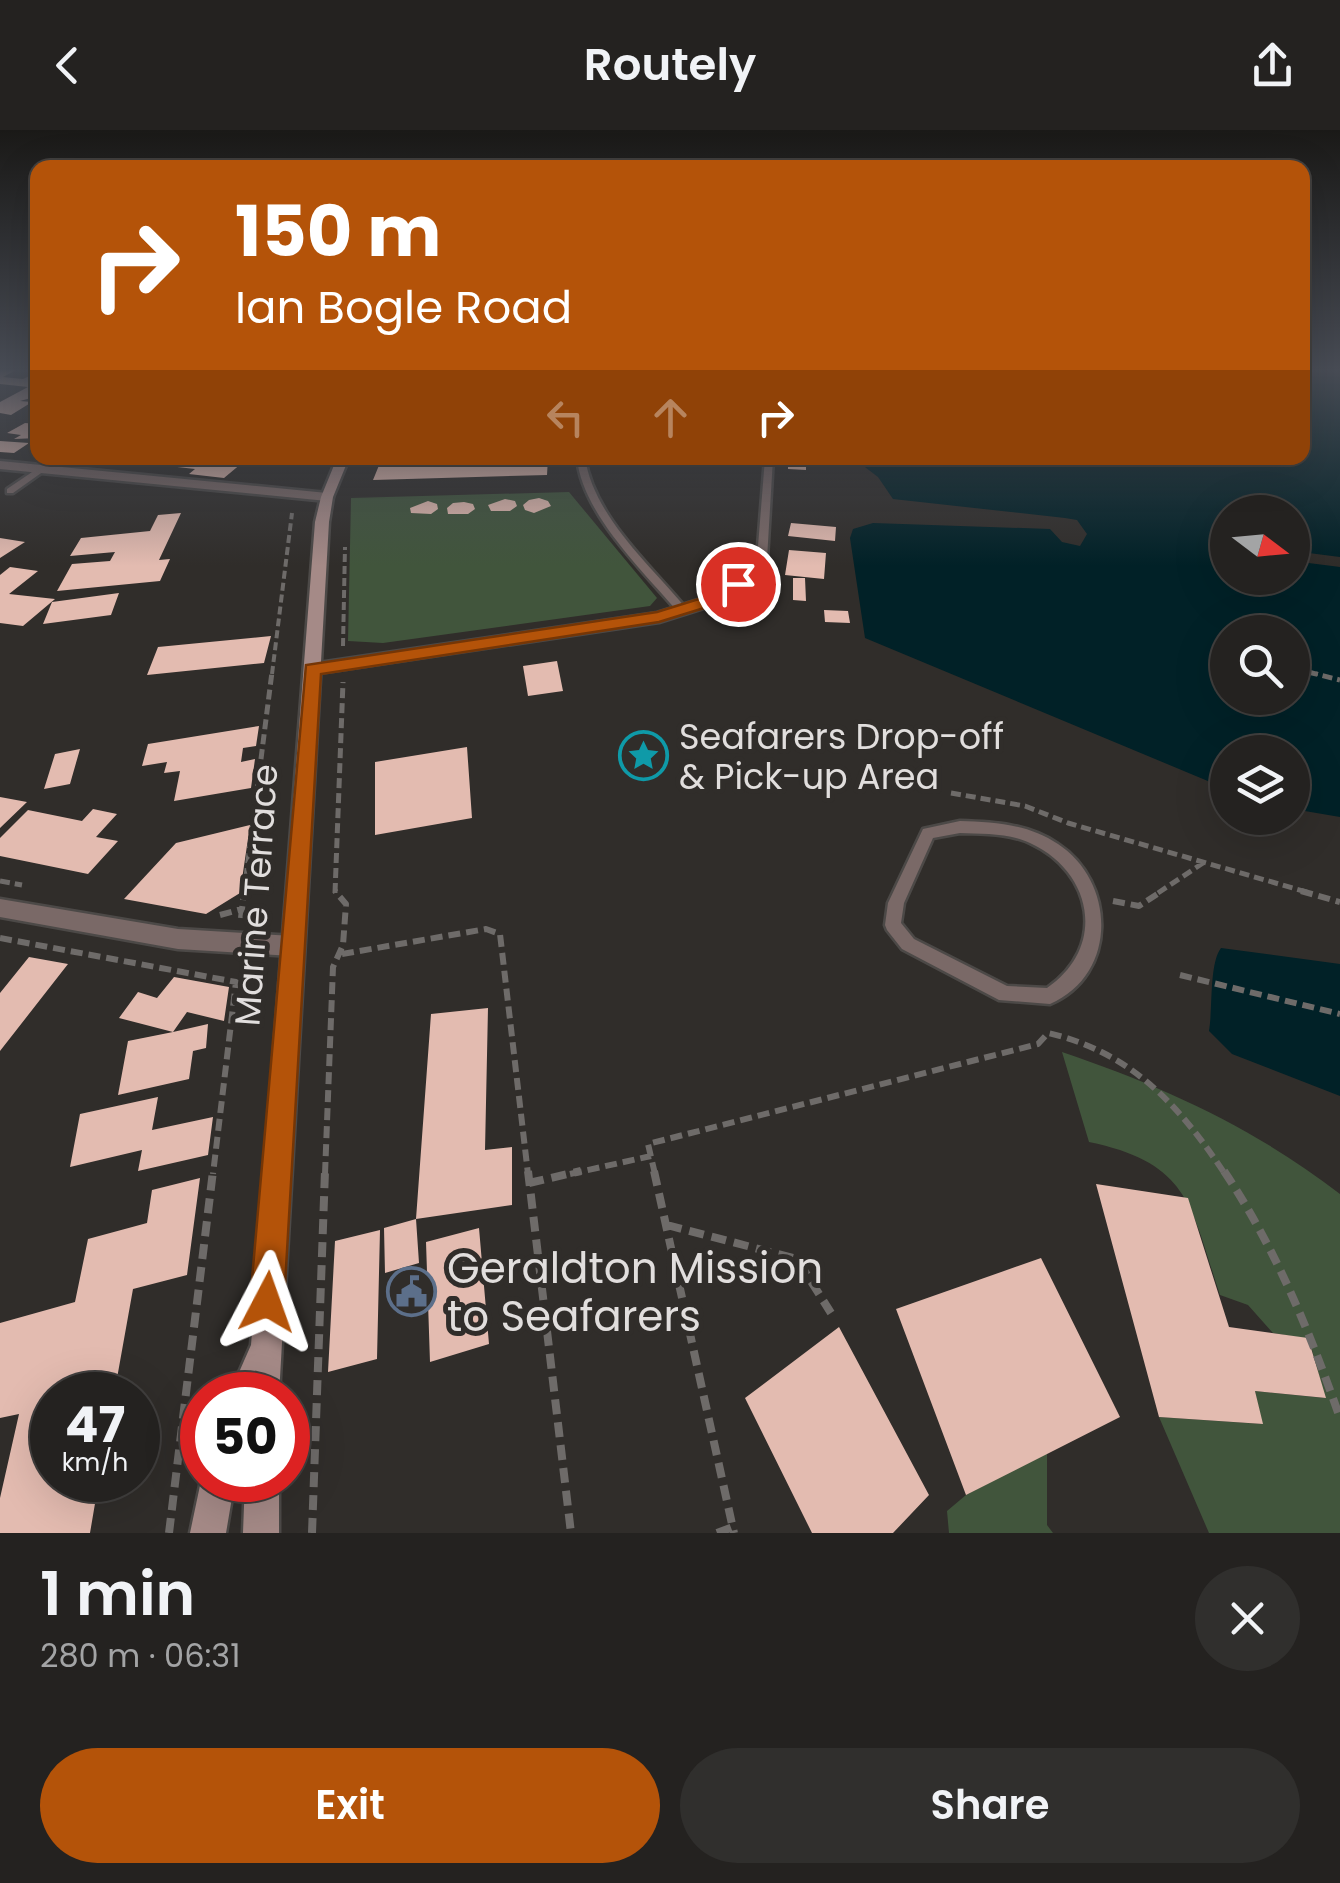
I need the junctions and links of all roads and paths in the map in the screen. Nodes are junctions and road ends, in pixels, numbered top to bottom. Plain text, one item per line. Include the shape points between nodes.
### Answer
1 (0, 465) edge
2 (340, 465) edge
3 (580, 465) edge
4 (769, 465) edge
5 (41, 470) junction
6 (10, 490) dead end
7 (326, 497) junction
8 (293, 506) dead end
9 (345, 546) dead end
10 (711, 601) joint
11 (682, 610) junction
12 (343, 645) dead end
13 (312, 669) junction
14 (1310, 672) edge
15 (1340, 680) edge
16 (342, 686) dead end
17 (951, 793) dead end
18 (928, 833) joint
19 (1203, 862) junction
20 (0, 881) edge
21 (36, 887) dead end
22 (1116, 902) dead end
23 (1340, 902) edge
24 (0, 908) edge
25 (213, 917) dead end
26 (0, 938) edge
27 (293, 946) junction
28 (342, 954) junction
29 (1180, 975) dead end
30 (1340, 1014) edge
31 (651, 1156) junction
32 (529, 1183) junction
33 (667, 1225) junction
34 (832, 1313) dead end
35 (264, 1342) junction
36 (253, 1372) edge
37 (263, 1372) edge
38 (1340, 1418) edge
39 (214, 1502) edge
40 (262, 1502) edge
41 (733, 1530) edge
42 (168, 1533) edge
43 (208, 1533) edge
44 (261, 1533) edge
45 (312, 1533) edge
46 (570, 1533) edge
47 (717, 1533) edge

1 - 5 street
2 - 7 main road, Marine Terrace
3 - 11 lane via 592,496
4 - 10 lane via 762,559 748,578
5 - 6 lane
5 - 7 street
7 - 13 main road, Marine Terrace
8 - 25 path via 242,911
9 - 12 path
10 - 11 street
11 - 13 street
13 - 27 main road, Marine Terrace
14 - 15 path
16 - 28 path via 335,892 346,904
17 - 19 path via 1025,806
18 - 18 lane via 1000,828 1063,853 1086,882 1094,909 1090,943 1076,975 1050,996 1005,994 908,944 893,924 896,903
19 - 22 path via 1139,906
19 - 23 path
20 - 21 path
24 - 27 street via 178,939
26 - 42 path via 236,982
27 - 35 main road, Marine Terrace
28 - 32 path via 486,929 500,934
28 - 45 path via 332,967
29 - 30 path
31 - 32 path
31 - 33 path
31 - 38 path via 648,1144 1038,1044 1048,1033 1078,1040 1159,1091 1222,1166 1298,1302
32 - 46 path
33 - 34 path via 798,1259
33 - 41 path
35 - 36 main road, Marine Terrace
35 - 37 main road, Marine Terrace
39 - 43 main road
40 - 44 main road
41 - 47 path

